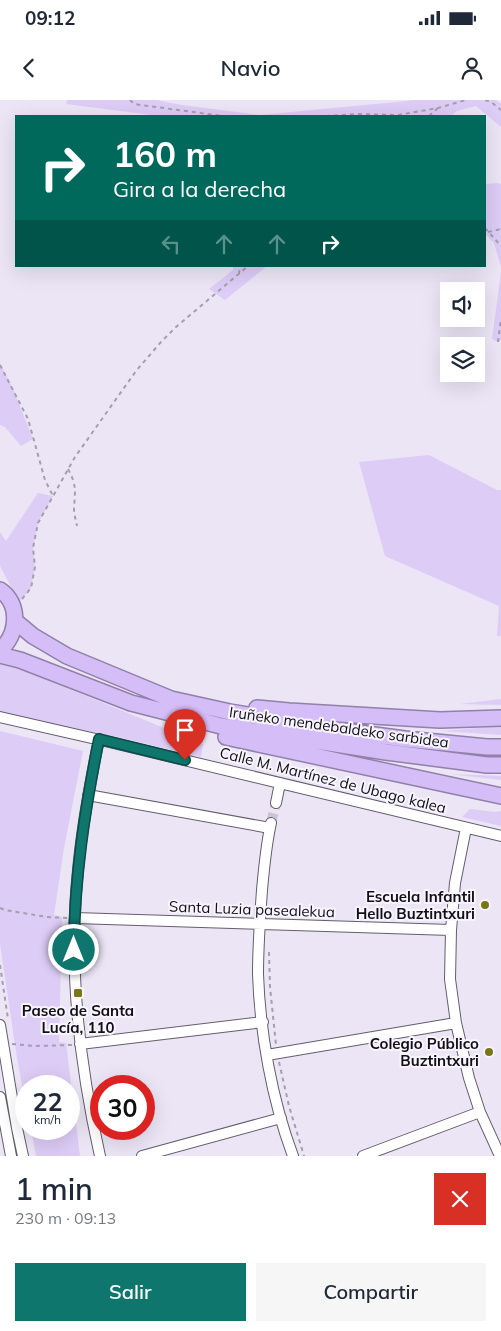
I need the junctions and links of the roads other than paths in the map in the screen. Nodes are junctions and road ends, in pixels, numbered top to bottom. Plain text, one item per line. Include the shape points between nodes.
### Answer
1 (1, 589) edge
2 (14, 615) junction
3 (0, 650) edge
4 (0, 655) edge
5 (121, 679) junction
6 (131, 703) junction
7 (0, 717) edge
8 (501, 718) edge
9 (99, 739) junction
10 (501, 747) edge
11 (501, 765) edge
12 (432, 781) junction
13 (280, 783) junction
14 (501, 791) edge
15 (88, 795) junction
16 (501, 796) edge
17 (276, 803) tunnel mouth
18 (466, 828) junction
19 (501, 836) edge
20 (75, 918) junction
21 (259, 924) junction
22 (451, 930) junction
23 (263, 1022) junction
24 (456, 1023) junction
25 (0, 1025) edge
26 (80, 1044) junction
27 (272, 1054) junction
28 (0, 1097) edge
29 (480, 1112) junction
30 (280, 1118) junction
31 (11, 1156) edge
32 (23, 1156) edge
33 (100, 1156) edge
34 (142, 1156) edge
35 (293, 1156) edge
36 (363, 1156) edge
37 (500, 1156) edge

1 - 2 highway via 10,601
2 - 3 highway via 13,631
2 - 5 highway via 33,636 67,656
4 - 6 highway
5 - 8 highway via 224,704 289,711 440,720
5 - 10 highway, Iruñeko mendebaldeko sarbidea via 171,699 230,712 405,740
6 - 11 highway, Iruñeko mendebaldeko sarbidea via 220,726 386,752
6 - 12 highway via 158,719 208,733
7 - 9 street, Calle M. Martínez de Ubago kalea
9 - 13 street, Calle M. Martínez de Ubago kalea
9 - 15 street
12 - 14 highway
12 - 16 highway
13 - 17 street
13 - 18 street, Calle M. Martínez de Ubago kalea
15 - 20 street
15 - 21 street via 270,825
18 - 19 street, Calle M. Martínez de Ubago kalea
18 - 22 street via 455,883
20 - 21 street, Santa Luzia pasealekua
20 - 26 street
21 - 22 street, Santa Luzia pasealekua
21 - 23 street via 258,974
22 - 24 street via 450,978
23 - 26 street
23 - 27 street
24 - 27 street
24 - 29 street
25 - 32 street
26 - 33 street
27 - 30 street via 271,1080
28 - 31 street
29 - 36 street
29 - 37 street
30 - 34 street
30 - 35 street

